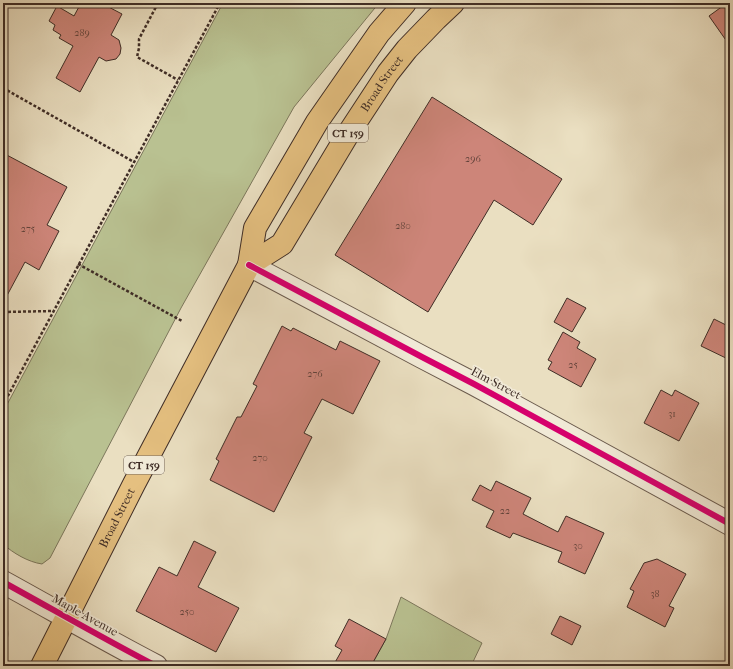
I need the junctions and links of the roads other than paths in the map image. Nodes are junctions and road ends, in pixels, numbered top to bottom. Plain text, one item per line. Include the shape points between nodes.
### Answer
1 (405, 3) edge
2 (453, 3) edge
3 (379, 33) junction
4 (407, 49) junction
5 (249, 265) junction
6 (730, 524) edge
7 (3, 582) edge
8 (66, 616) junction
9 (42, 666) edge
10 (156, 666) edge

1 - 3 main road, Broad Street / CT 159
2 - 4 main road, Broad Street / CT 159
3 - 4 main road
3 - 5 main road, Broad Street / CT 159 via 317,122 255,228
4 - 5 main road, Broad Street / CT 159 via 348,134 282,244
5 - 6 street, Elm Street
5 - 8 main road, Broad Street / CT 159
7 - 8 street, Maple Avenue
8 - 9 main road, Broad Street / CT 159
8 - 10 street, Maple Avenue

